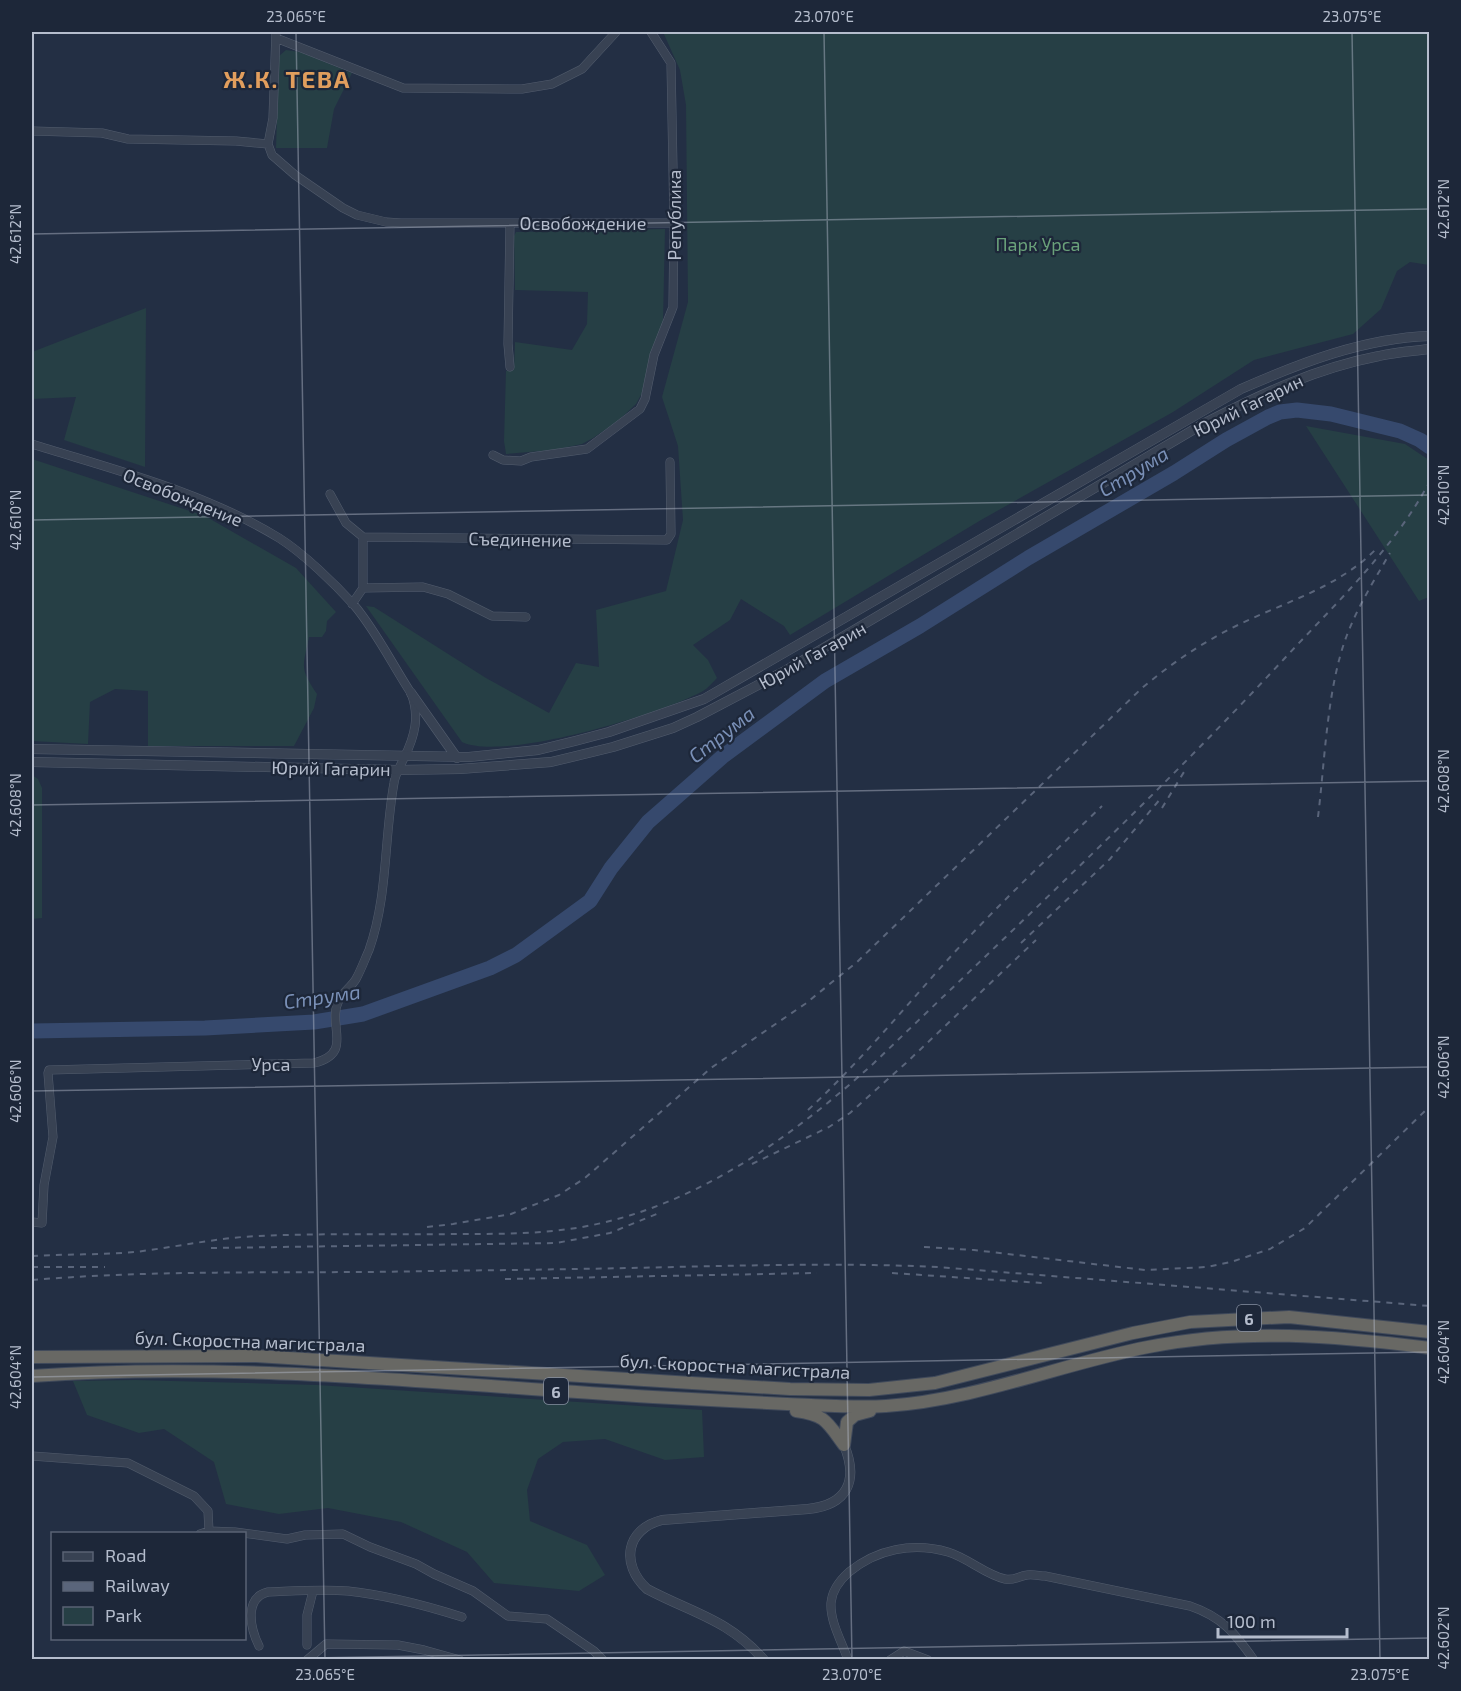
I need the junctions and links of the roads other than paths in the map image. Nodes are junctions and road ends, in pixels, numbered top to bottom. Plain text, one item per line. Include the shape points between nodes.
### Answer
1 (616, 32) edge
2 (651, 32) edge
3 (276, 35) edge
4 (32, 131) edge
5 (268, 144) junction
6 (510, 224) junction
7 (674, 224) junction
8 (1430, 336) edge
9 (1430, 349) edge
10 (510, 367) dead end
11 (32, 444) edge
12 (493, 456) dead end
13 (670, 462) dead end
14 (330, 494) dead end
15 (363, 537) junction
16 (363, 588) junction
17 (352, 604) junction
18 (526, 617) dead end
19 (411, 693) junction
20 (32, 748) edge
21 (405, 757) junction
22 (457, 758) junction
23 (32, 762) edge
24 (398, 770) junction
25 (32, 1222) edge
26 (1430, 1332) edge
27 (1430, 1348) edge
28 (32, 1357) edge
29 (32, 1376) edge
30 (726, 1401) junction
31 (909, 1403) junction
32 (844, 1445) junction
33 (32, 1456) edge
34 (209, 1531) junction
35 (204, 1532) edge
36 (235, 1532) edge
37 (246, 1533) edge
38 (313, 1591) junction
39 (462, 1617) dead end
40 (307, 1645) dead end
41 (259, 1646) dead end
42 (307, 1659) edge
43 (460, 1659) edge
44 (603, 1659) edge
45 (764, 1659) edge
46 (848, 1659) edge
47 (890, 1659) edge
48 (928, 1659) edge
49 (1254, 1659) edge

1 - 3 street via 582,69 552,84 522,89 403,88
2 - 7 street, Република via 671,63
3 - 5 street via 273,118
4 - 5 street
5 - 6 street, Освобождение via 285,168 357,214 401,223
6 - 7 street, Освобождение
6 - 10 street
7 - 12 street, Република via 673,307 654,355 640,409 587,449 521,461
8 - 22 street, Юрий Гагарин via 1368,344 1281,371 1241,389 704,699 609,732 547,747
9 - 24 street, Юрий Гагарин via 1342,365 1241,404 814,654 673,728 551,762
11 - 17 street, Освобождение via 215,505 280,539 319,570
13 - 15 street, Съединение via 671,534 667,540
14 - 15 street via 345,523
15 - 16 street
16 - 17 street
16 - 18 street via 423,587 448,594 492,616
17 - 19 street, Освобождение
19 - 21 street, Освобождение via 417,716
19 - 22 street
20 - 21 street, Юрий Гагарин
21 - 22 street, Юрий Гагарин
21 - 24 street, Урса
23 - 24 street, Юрий Гагарин
24 - 25 street, Урса via 375,930 356,980 339,1000 335,1051 314,1063 49,1070 53,1137 42,1222
26 - 28 highway, бул. Скоростна магистрала / 6 via 1289,1317 1190,1322 935,1383 848,1390 256,1356
27 - 31 highway, бул. Скоростна магистрала / 6 via 1317,1336 1206,1338 1149,1346 971,1392
29 - 30 highway, бул. Скоростна магистрала / 6 via 121,1371 240,1372
30 - 31 highway, бул. Скоростна магистрала / 6 via 839,1406
30 - 32 highway via 819,1416
31 - 32 highway via 850,1418 845,1426
32 - 45 street via 851,1477 842,1496 831,1504 662,1520 645,1526 632,1545 632,1569 647,1589 731,1630
33 - 34 street via 128,1463 194,1496 208,1511
34 - 35 street
34 - 36 street
37 - 44 street via 287,1539 343,1534 473,1591 508,1616 548,1620
38 - 39 street via 377,1595
38 - 40 street via 307,1615
38 - 41 street via 268,1592 258,1598 250,1620
42 - 43 street via 326,1644 398,1645
46 - 49 street via 833,1619 831,1602 835,1589 861,1563 884,1552 927,1548 966,1558 1004,1579 1045,1576 1208,1612 1224,1623
47 - 48 street via 904,1651

